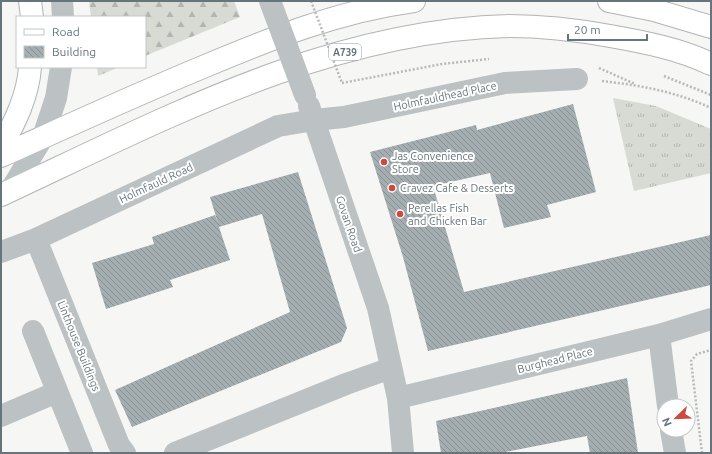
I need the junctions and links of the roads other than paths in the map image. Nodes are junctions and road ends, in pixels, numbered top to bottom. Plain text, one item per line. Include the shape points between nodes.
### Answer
1 (30, 1) edge
2 (62, 1) edge
3 (270, 1) edge
4 (414, 1) edge
5 (609, 1) edge
6 (32, 16) edge
7 (63, 16) edge
8 (711, 27) edge
9 (711, 64) edge
10 (30, 68) edge
11 (61, 68) edge
12 (577, 79) road end
13 (314, 120) junction
14 (43, 137) junction
15 (1, 148) edge
16 (1, 156) edge
17 (6, 193) edge
18 (36, 239) junction
19 (1, 252) edge
20 (711, 319) edge
21 (33, 331) dead end
22 (659, 334) junction
23 (391, 368) junction
24 (57, 392) junction
25 (398, 398) junction
26 (667, 398) edge
27 (1, 416) edge
28 (673, 438) edge
29 (82, 453) edge
30 (125, 453) edge
31 (175, 453) edge
32 (403, 453) edge
33 (674, 453) edge

1 - 6 main road
2 - 7 street
3 - 13 street, Govan Road, bridge
4 - 14 main road via 335,16 245,49
5 - 8 main road via 654,10
9 - 17 main road, A739 via 648,43 577,30 510,26 397,39 259,79 160,121
10 - 15 main road via 29,81 17,119
11 - 14 street via 56,98
12 - 13 street, Holmfauldhead Place via 505,83 344,118
13 - 18 street, Holmfauld Road via 278,126
13 - 23 street, Govan Road via 378,308
14 - 16 main road
14 - 17 street
18 - 19 street, Holmfauld Road
18 - 30 street, Linthouse Buildings via 119,445
20 - 22 street, Burghead Place
21 - 24 street
22 - 25 street, Burghead Place
22 - 26 street
23 - 25 street, Govan Road
23 - 31 street
24 - 27 street
24 - 29 street
25 - 32 street, Govan Road
28 - 33 street

